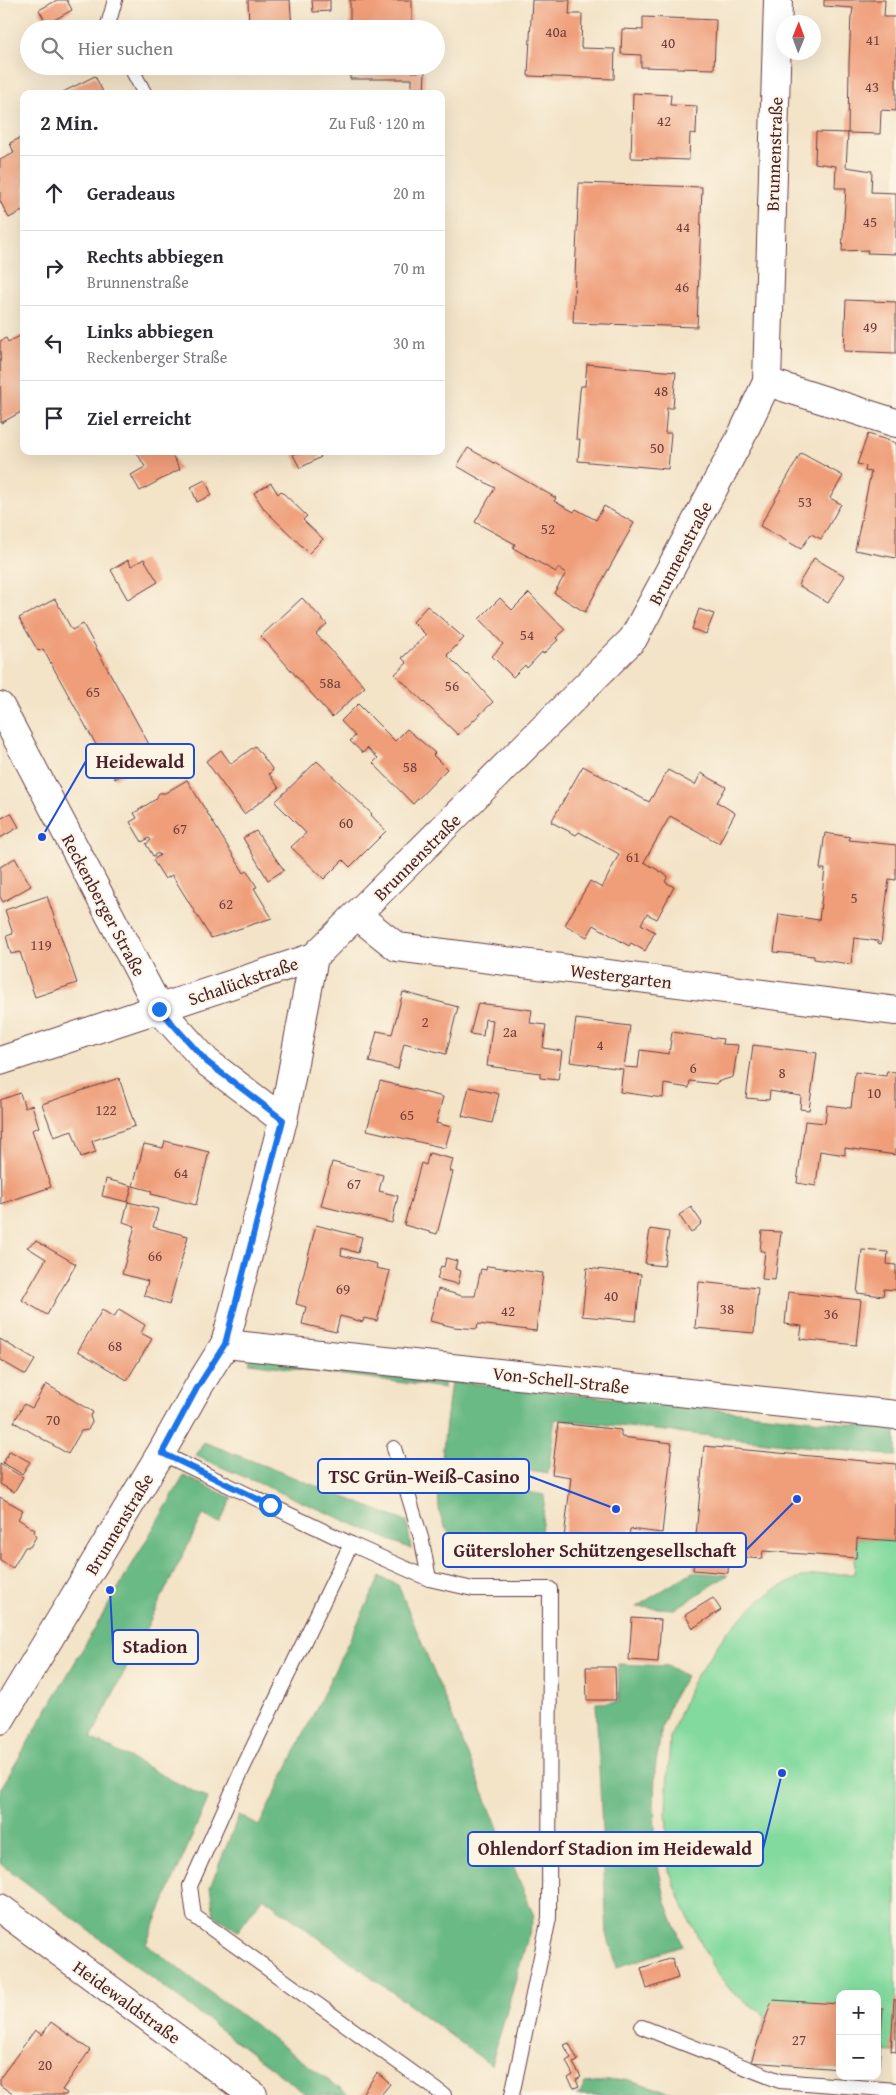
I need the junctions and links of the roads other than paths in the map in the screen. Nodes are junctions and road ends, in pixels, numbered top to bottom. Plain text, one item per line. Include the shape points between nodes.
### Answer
1 (115, 0) edge
2 (778, 0) edge
3 (109, 20) edge
4 (135, 75) edge
5 (143, 90) edge
6 (767, 382) junction
7 (896, 423) edge
8 (0, 706) edge
9 (358, 916) junction
10 (314, 957) junction
11 (159, 1009) junction
12 (896, 1011) edge
13 (0, 1061) edge
14 (283, 1120) junction
15 (225, 1344) junction
16 (896, 1416) edge
17 (394, 1448) dead end
18 (162, 1453) junction
19 (351, 1544) junction
20 (429, 1579) junction
21 (0, 1720) edge
22 (0, 1908) edge
23 (642, 2027) dead end
24 (896, 2090) edge
25 (253, 2095) edge
26 (444, 2095) edge
27 (512, 2095) edge

1 - 3 lane
2 - 6 street, Brunnenstraße
4 - 5 lane
6 - 7 street
6 - 9 street, Brunnenstraße via 633,639
8 - 11 street, Reckenberger Straße
9 - 10 street, Brunnenstraße
9 - 12 street, Westergarten via 397,947
10 - 11 street, Schalückstraße
10 - 14 street, Brunnenstraße
11 - 13 street, Schalückstraße
11 - 14 street, Reckenberger Straße via 207,1062
14 - 15 street, Brunnenstraße
15 - 16 street, Von-Schell-Straße
15 - 18 street, Brunnenstraße
17 - 20 lane via 422,1541
18 - 19 lane
18 - 21 street, Brunnenstraße
19 - 20 lane
19 - 26 lane via 190,1886 194,1916
20 - 27 lane via 473,1589 550,1589 549,1918
22 - 25 street, Heidewaldstraße
23 - 24 lane via 780,2081

